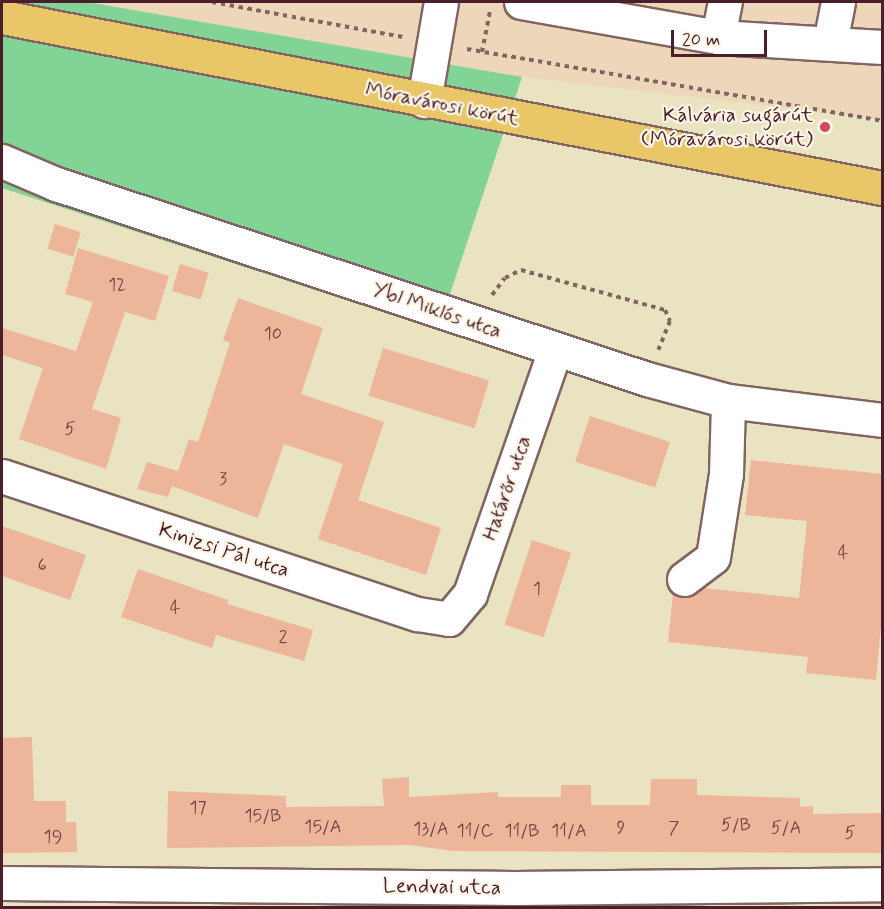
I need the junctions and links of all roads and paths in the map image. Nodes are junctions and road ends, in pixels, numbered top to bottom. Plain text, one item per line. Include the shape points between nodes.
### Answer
1 (212, 2) edge
2 (441, 2) edge
3 (491, 2) edge
4 (521, 2) edge
5 (725, 2) edge
6 (838, 2) edge
7 (644, 13) edge
8 (2, 17) edge
9 (718, 37) junction
10 (434, 42) junction
11 (830, 43) junction
12 (882, 48) edge
13 (482, 52) junction
14 (424, 101) junction
15 (882, 121) edge
16 (2, 161) edge
17 (882, 189) edge
18 (483, 327) junction
19 (555, 350) junction
20 (647, 379) junction
21 (728, 401) junction
22 (882, 420) edge
23 (2, 476) edge
24 (684, 579) dead end
25 (449, 619) joint
26 (2, 883) edge
27 (882, 884) edge
28 (49, 895) edge
29 (514, 898) edge

1 - 10 path
2 - 10 street
3 - 13 path
4 - 7 street
5 - 9 street
6 - 11 street
7 - 9 street
8 - 14 main road, Móravárosi körút
9 - 11 street
10 - 13 path
10 - 14 street
11 - 12 street
13 - 15 path
14 - 17 main road, Móravárosi körút
16 - 18 street, Ybl Miklós utca via 56,184
18 - 19 street, Ybl Miklós utca
18 - 20 path via 494,288 521,270 665,310 670,321
19 - 20 street, Ybl Miklós utca
19 - 25 street, Határőr utca via 470,594
20 - 21 street, Ybl Miklós utca
21 - 22 street, Ybl Miklós utca
21 - 24 street via 726,474 713,556
23 - 25 street, Kinizsi Pál utca via 418,614
26 - 28 street, Lendvai utca
27 - 29 street, Lendvai utca
28 - 29 street, Lendvai utca

